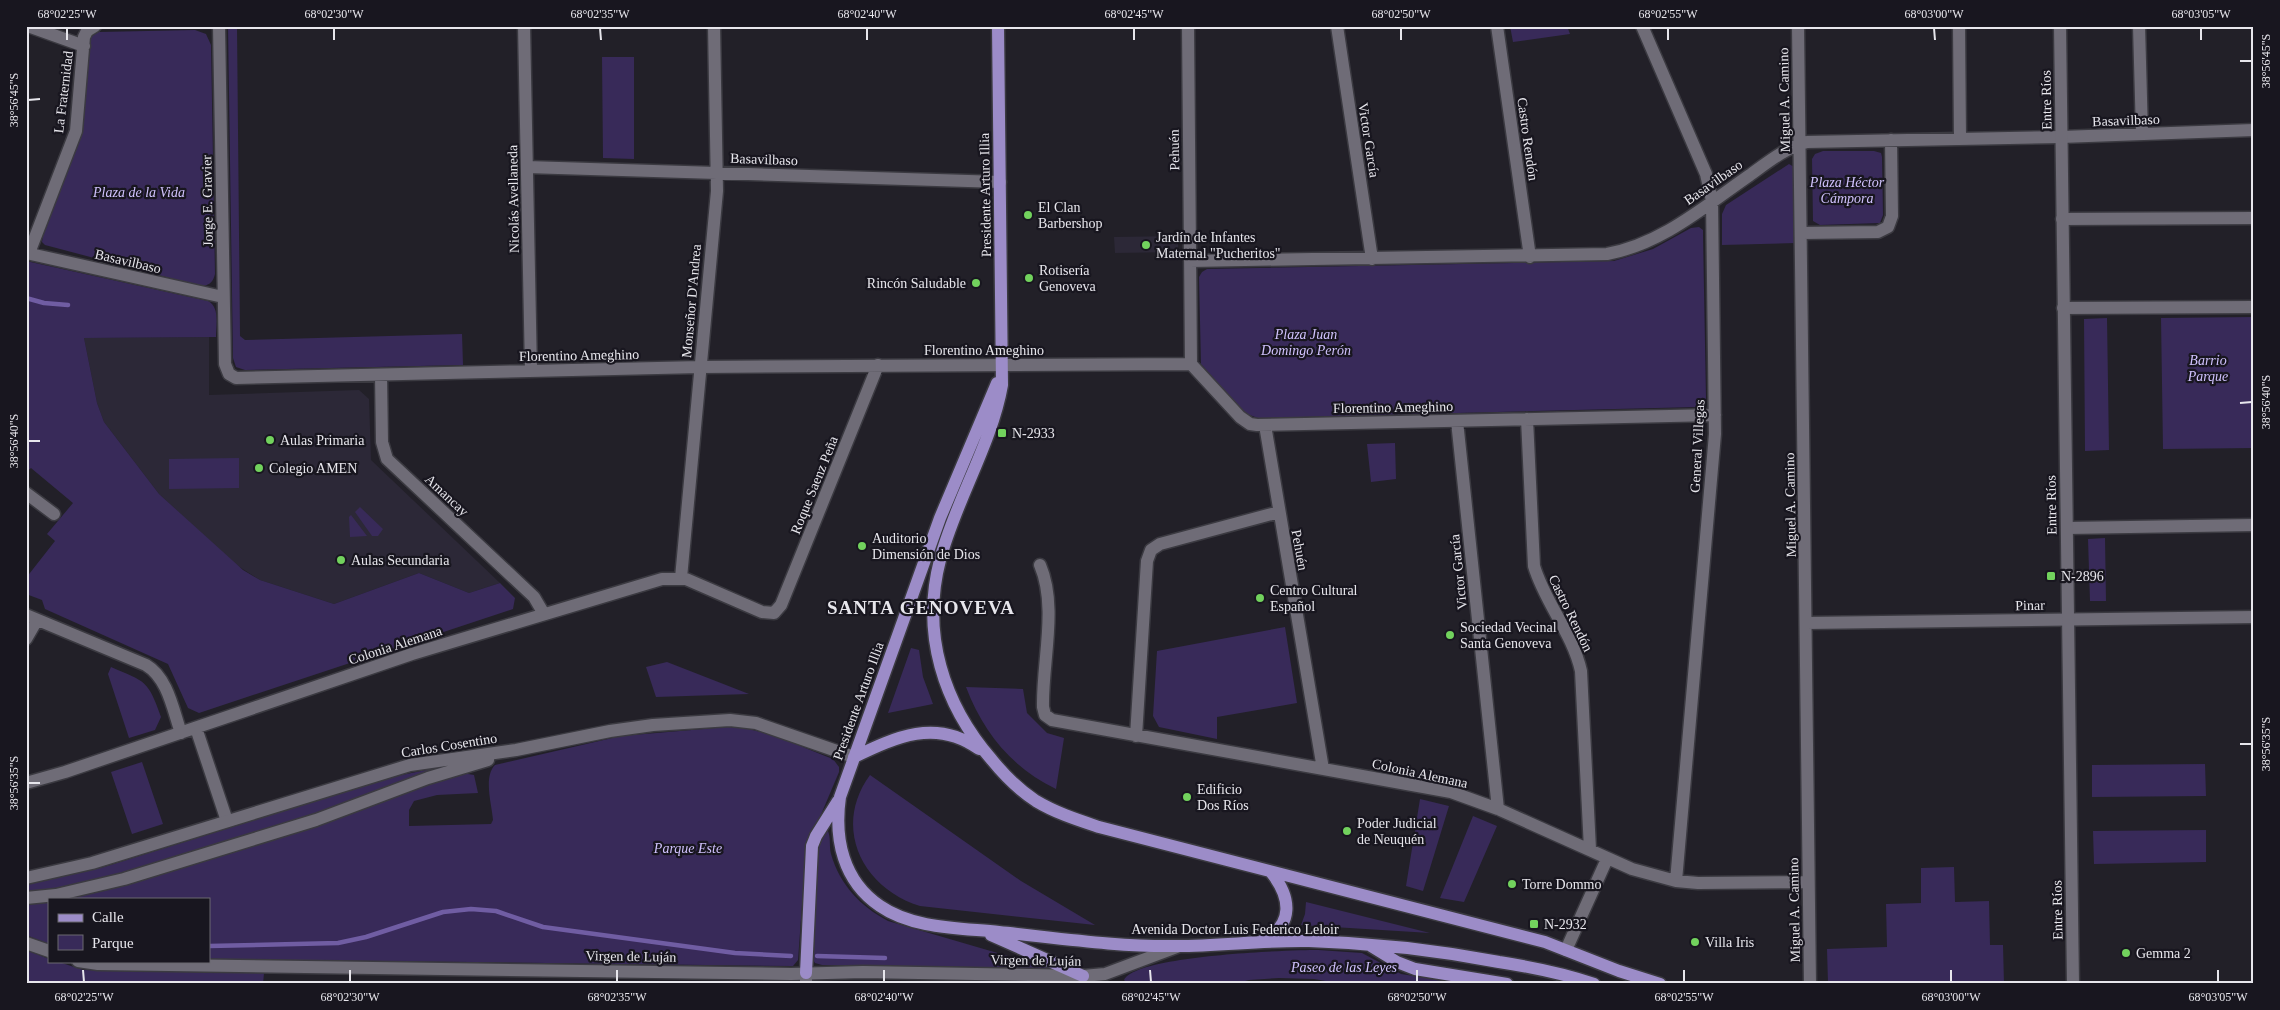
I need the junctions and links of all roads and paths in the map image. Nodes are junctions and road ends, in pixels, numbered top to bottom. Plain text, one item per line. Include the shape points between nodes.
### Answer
1 (28, 26) edge
2 (95, 26) edge
3 (219, 26) edge
4 (714, 26) edge
5 (998, 26) edge
6 (1188, 26) edge
7 (1337, 26) edge
8 (1497, 26) edge
9 (1642, 26) edge
10 (1798, 26) edge
11 (1958, 26) edge
12 (2060, 26) edge
13 (2139, 26) edge
14 (524, 27) edge
15 (84, 46) junction
16 (2254, 130) edge
17 (2142, 134) junction
18 (2061, 137) junction
19 (1960, 139) junction
20 (1891, 140) junction
21 (1800, 144) junction
22 (527, 167) junction
23 (717, 173) junction
24 (1000, 182) junction
25 (1712, 201) junction
26 (2254, 218) edge
27 (2062, 219) junction
28 (1802, 233) junction
29 (27, 253) edge
30 (1530, 257) junction
31 (1372, 259) junction
32 (1190, 261) junction
33 (223, 297) junction
34 (2254, 307) edge
35 (2063, 308) junction
36 (1003, 364) junction
37 (1191, 364) junction
38 (878, 366) junction
39 (700, 367) junction
40 (531, 371) junction
41 (229, 374) joint
42 (380, 375) junction
43 (1715, 415) junction
44 (1527, 419) junction
45 (1457, 421) junction
46 (1265, 425) junction
47 (26, 492) edge
48 (1279, 512) junction
49 (54, 514) dead end
50 (2254, 525) edge
51 (2067, 528) junction
52 (1040, 565) dead end
53 (681, 578) junction
54 (774, 613) joint
55 (544, 614) junction
56 (2254, 617) edge
57 (31, 618) edge
58 (2068, 620) junction
59 (1806, 624) junction
60 (26, 639) edge
61 (196, 728) junction
62 (181, 733) junction
63 (1136, 736) junction
64 (532, 747) junction
65 (987, 755) junction
66 (854, 757) junction
67 (1323, 769) junction
68 (26, 783) edge
69 (840, 797) junction
70 (1498, 809) junction
71 (227, 821) junction
72 (1590, 849) junction
73 (1607, 859) junction
74 (1271, 872) junction
75 (26, 878) edge
76 (1676, 881) junction
77 (1808, 882) junction
78 (26, 898) edge
79 (980, 930) junction
80 (1260, 942) junction
81 (26, 943) edge
82 (1369, 945) junction
83 (1178, 946) junction
84 (1566, 950) junction
85 (48, 951) edge
86 (85, 962) edge
87 (1083, 976) junction
88 (806, 978) edge
89 (836, 978) edge
90 (1104, 979) edge
91 (1506, 984) edge
92 (1594, 984) edge
93 (1660, 984) edge
94 (1810, 984) edge
95 (2073, 984) edge

1 - 15 street
2 - 15 street via 87,31
3 - 33 street, Jorge E. Gravier
4 - 23 street, Monseñor D'Andrea
5 - 24 main road, Presidente Arturo Illia
6 - 32 street, Pehuén
7 - 31 street, Victor García
8 - 30 street, Castro Rendón
9 - 25 street, General Villegas via 1706,174
10 - 21 street, Miguel A. Camino
11 - 19 street
12 - 18 street, Entre Ríos
13 - 17 street
14 - 22 street, Nicolás Avellaneda
15 - 29 street, La Fraternidad via 76,130
16 - 17 street, Basavilbaso
17 - 18 street, Basavilbaso
18 - 19 street, Basavilbaso
18 - 27 street, Entre Ríos
19 - 20 street, Basavilbaso
20 - 21 street, Basavilbaso
20 - 28 street via 1892,216 1888,226 1878,232
21 - 25 street, Basavilbaso via 1779,154
21 - 28 street, Miguel A. Camino
22 - 23 street, Basavilbaso
22 - 40 street, Nicolás Avellaneda
23 - 24 street, Basavilbaso
23 - 39 street, Monseñor D'Andrea
24 - 36 main road, Presidente Arturo Illia
25 - 30 street, Basavilbaso via 1660,237 1626,251
25 - 43 street, General Villegas
26 - 27 street
27 - 35 street, Entre Ríos
28 - 59 street, Miguel A. Camino
29 - 33 street, Basavilbaso
30 - 31 street, Basavilbaso
31 - 32 street, Basavilbaso
32 - 37 street, Pehuén
33 - 41 street, Jorge E. Gravier via 224,364
34 - 35 street
35 - 51 street, Entre Ríos
36 - 37 street, Florentino Ameghino
36 - 38 street, Florentino Ameghino
36 - 65 main road, Presidente Arturo Illia via 998,403 940,560 932,612 934,648 944,681 964,724
36 - 66 main road, Presidente Arturo Illia via 940,518
37 - 46 street, Florentino Ameghino via 1245,421
38 - 39 street, Florentino Ameghino
38 - 54 street, Roque Saenz Peña via 781,605
39 - 40 street, Florentino Ameghino
39 - 53 street, Monseñor D'Andrea
40 - 42 street, Florentino Ameghino
41 - 42 street, Florentino Ameghino via 239,378
42 - 55 street, Amancay via 382,442 387,459 534,597
43 - 44 street, Florentino Ameghino
43 - 76 street, General Villegas
44 - 45 street, Florentino Ameghino
44 - 72 street, Castro Rendón via 1534,566 1541,588 1574,650 1581,672
45 - 46 street, Florentino Ameghino
45 - 70 street, Victor García
46 - 48 street, Pehuén
47 - 49 street
48 - 63 street via 1160,544 1151,550 1147,561
48 - 67 street, Pehuén
50 - 51 street
51 - 58 street, Entre Ríos
52 - 63 street, Colonia Alemana via 1049,598 1043,700 1046,715 1060,723
53 - 54 street, Colonia Alemana via 762,612
53 - 55 street, Colonia Alemana via 662,579
55 - 61 street, Colonia Alemana via 406,656
56 - 58 street, Pinar
57 - 60 street
57 - 62 street via 155,671
58 - 59 street, Pinar
58 - 95 street, Entre Ríos
59 - 77 street, Miguel A. Camino
61 - 62 street, Colonia Alemana
61 - 71 street
62 - 68 street, Colonia Alemana
63 - 67 street, Colonia Alemana
64 - 66 street, Carlos Cosentino via 653,725 741,720
64 - 71 street, Carlos Cosentino via 410,765
64 - 78 street via 428,778 316,820 124,879 56,895
65 - 66 main road via 960,738 933,732 893,739
65 - 74 main road via 1020,790 1067,816
66 - 69 main road, Presidente Arturo Illia
67 - 70 street, Colonia Alemana via 1451,792
69 - 79 main road, Avenida Doctor Luis Federico Leloir via 837,826 843,857 866,895 880,906 912,920
69 - 88 main road via 812,846
70 - 72 street, Colonia Alemana
71 - 75 street, Carlos Cosentino via 92,863
72 - 73 street, Colonia Alemana
73 - 76 street, Colonia Alemana
73 - 84 street
74 - 80 main road via 1284,890 1286,915 1279,930
74 - 84 main road
76 - 77 street, Colonia Alemana
77 - 94 street, Miguel A. Camino
79 - 83 main road, Avenida Doctor Luis Federico Leloir
79 - 87 main road
80 - 82 main road, Avenida Doctor Luis Federico Leloir
80 - 83 main road, Avenida Doctor Luis Federico Leloir
81 - 85 street
82 - 91 main road via 1415,969
82 - 92 main road, Avenida Doctor Luis Federico Leloir via 1474,957 1558,973
83 - 90 street, Virgen de Luján
84 - 93 main road
86 - 88 street, Virgen de Luján
87 - 89 street, Virgen de Luján
87 - 90 street, Virgen de Luján
88 - 89 street, Virgen de Luján

